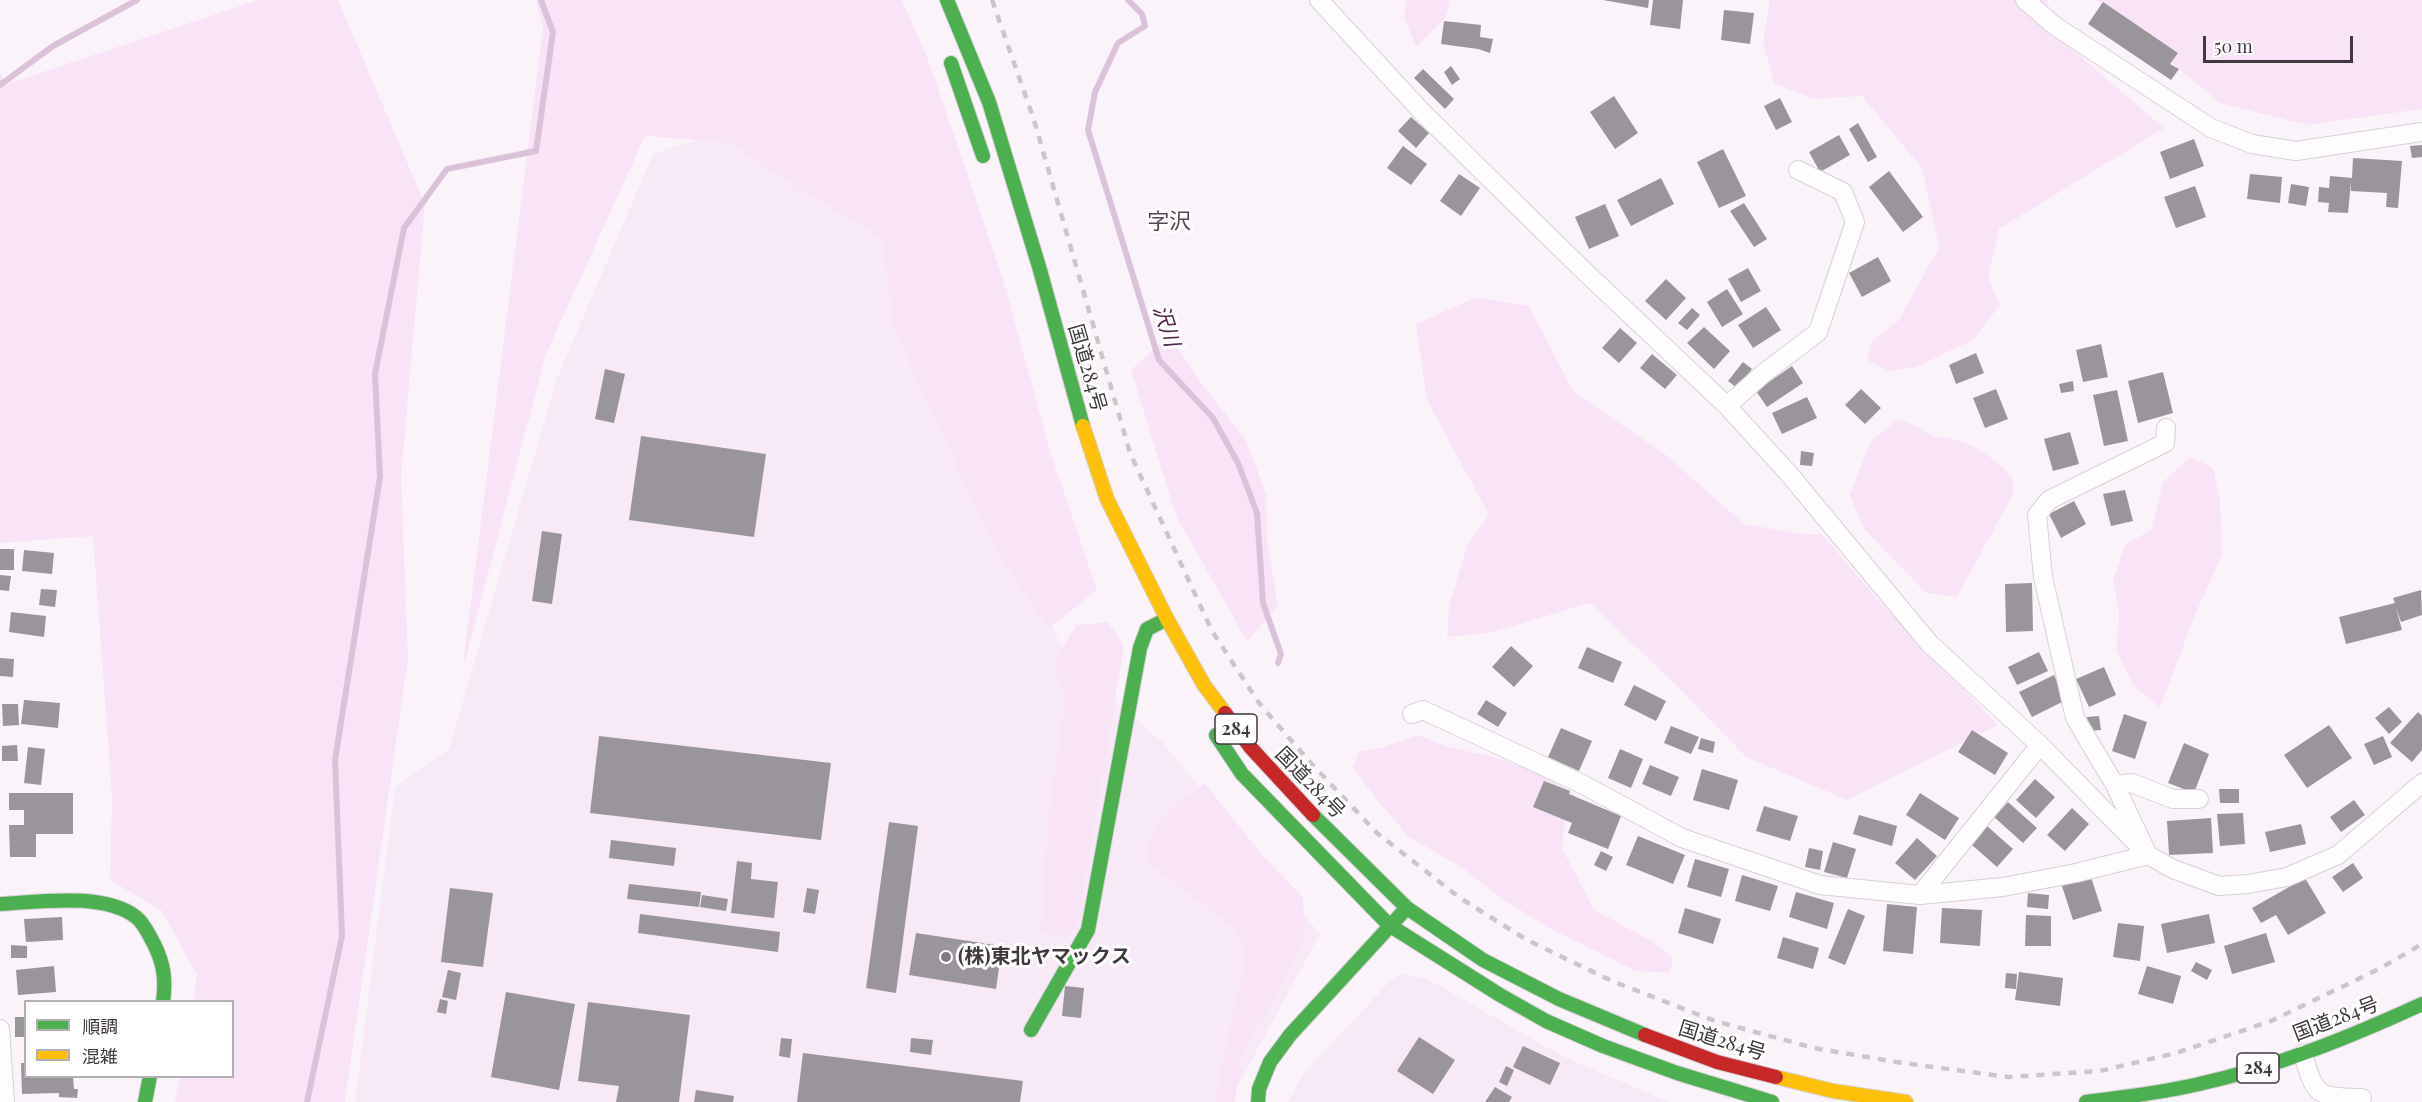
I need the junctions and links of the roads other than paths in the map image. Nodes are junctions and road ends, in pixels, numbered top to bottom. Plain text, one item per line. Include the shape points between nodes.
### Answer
1 (947, 0) edge
2 (1319, 0) edge
3 (2025, 0) edge
4 (947, 52) dead end
5 (2422, 132) edge
6 (1798, 170) dead end
7 (989, 173) dead end
8 (1727, 406) junction
9 (2166, 428) dead end
10 (1167, 619) junction
11 (1145, 623) junction
12 (1158, 648) dead end
13 (1412, 714) dead end
14 (1210, 726) dead end
15 (2040, 745) junction
16 (2422, 783) edge
17 (2115, 785) junction
18 (2199, 799) dead end
19 (2148, 855) junction
20 (1920, 895) junction
21 (0, 904) edge
22 (1407, 908) junction
23 (1389, 925) junction
24 (163, 1000) edge
25 (2422, 1004) edge
26 (0, 1029) edge
27 (1031, 1030) dead end
28 (2303, 1054) junction
29 (150, 1078) edge
30 (2362, 1098) dead end
31 (1865, 1100) edge
32 (5, 1102) edge
33 (145, 1102) edge
34 (1258, 1102) edge
35 (1772, 1102) edge
36 (1906, 1102) edge
37 (2086, 1102) edge

1 - 10 main road, 国道284号 / 284 via 989,102 1107,500
2 - 8 street via 1432,121
3 - 5 street via 2055,26 2211,128 2252,144 2296,151
4 - 7 main road
6 - 8 street via 1843,192 1855,222 1818,332
8 - 15 street via 1789,474 1929,644
9 - 17 street via 2165,443 2049,500 2037,515 2043,577 2076,718
10 - 11 main road
10 - 22 main road, 国道284号 / 284 via 1203,685 1251,748
11 - 12 main road
11 - 27 main road via 1088,930
13 - 20 street via 1423,710 1582,784 1682,838 1820,885
14 - 23 main road, 284 via 1242,774
15 - 19 street
15 - 20 street
16 - 19 street via 2338,855 2287,877 2219,886
17 - 18 street via 2132,783 2173,799
17 - 19 street
19 - 20 street via 2003,888
21 - 24 main road via 84,902 114,906 137,918 163,960 167,978
22 - 23 main road
22 - 31 main road, 国道284号 / 284 via 1483,960 1559,999 1658,1041 1717,1062
23 - 34 main road via 1270,1062
23 - 35 main road, 284 via 1546,1021 1677,1073
25 - 28 main road, 国道284号 / 284
26 - 32 street
28 - 30 street via 2315,1087 2327,1097
28 - 37 main road, 国道284号 / 284 via 2167,1091
29 - 33 main road
31 - 36 main road, 国道284号 / 284

